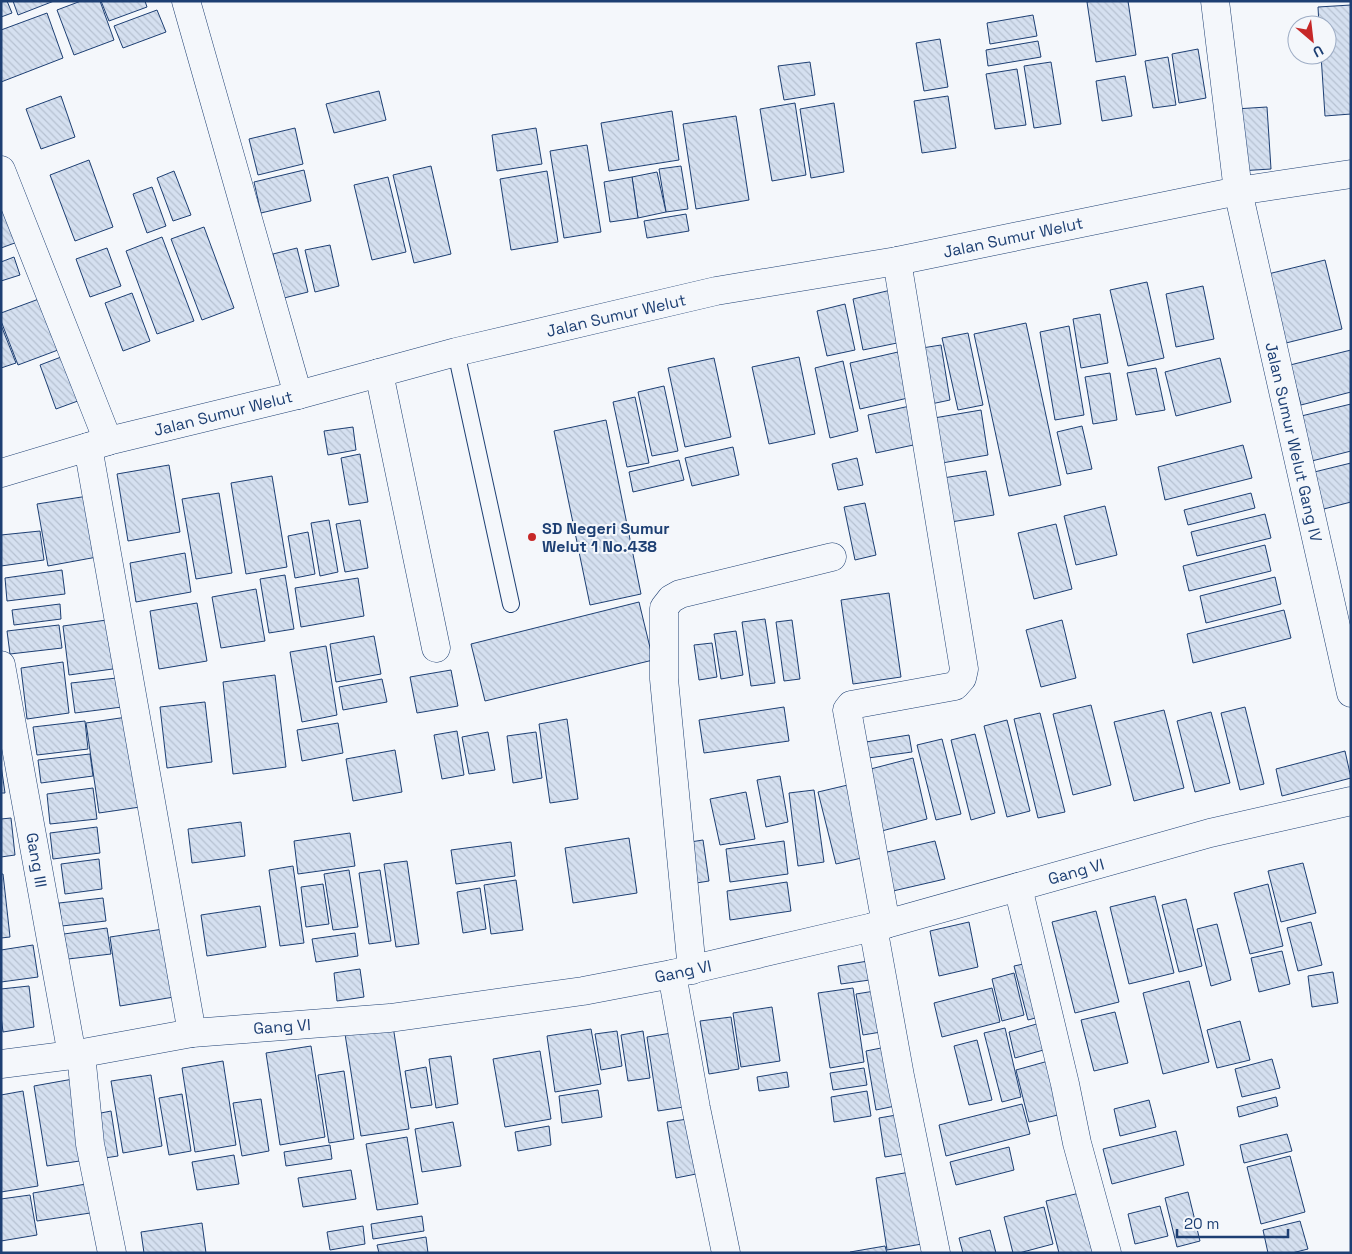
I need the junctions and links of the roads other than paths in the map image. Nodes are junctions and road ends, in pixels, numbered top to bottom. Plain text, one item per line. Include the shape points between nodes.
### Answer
1 (186, 1) edge
2 (1215, 1) edge
3 (1, 170) edge
4 (1351, 174) edge
5 (1238, 191) junction
6 (897, 261) junction
7 (456, 352) junction
8 (380, 373) junction
9 (298, 395) junction
10 (98, 444) junction
11 (1, 473) edge
12 (832, 557) dead end
13 (511, 604) dead end
14 (436, 648) dead end
15 (1, 665) edge
16 (1351, 693) edge
17 (1351, 801) edge
18 (1018, 887) junction
19 (880, 926) junction
20 (682, 972) junction
21 (192, 1033) junction
22 (76, 1055) junction
23 (1, 1064) edge
24 (112, 1253) edge
25 (726, 1253) edge
26 (936, 1253) edge
27 (1107, 1253) edge

1 - 9 street
2 - 5 street, Jalan Sumur Welut Gang IV
3 - 10 street
4 - 5 street, Jalan Sumur Welut
5 - 6 street, Jalan Sumur Welut
5 - 16 street, Jalan Sumur Welut Gang IV
6 - 7 street, Jalan Sumur Welut via 716,291
6 - 19 street via 964,668 962,678 955,686 851,705 847,710
7 - 8 street, Jalan Sumur Welut
7 - 13 lane
8 - 9 street, Jalan Sumur Welut
8 - 14 street
9 - 10 street, Jalan Sumur Welut
10 - 11 street, Jalan Sumur Welut
10 - 21 street
12 - 20 street via 680,594 664,608 664,679
15 - 22 street, Gang III
17 - 18 street, Gang VI via 1210,833
18 - 19 street, Gang VI
18 - 27 street via 1077,1142
19 - 20 street, Gang VI
19 - 26 street via 900,1076
20 - 21 street, Gang VI via 583,991 390,1018
20 - 25 street via 696,1108
21 - 22 street, Gang VI
22 - 23 street, Gang VI
22 - 24 street, Gang III

